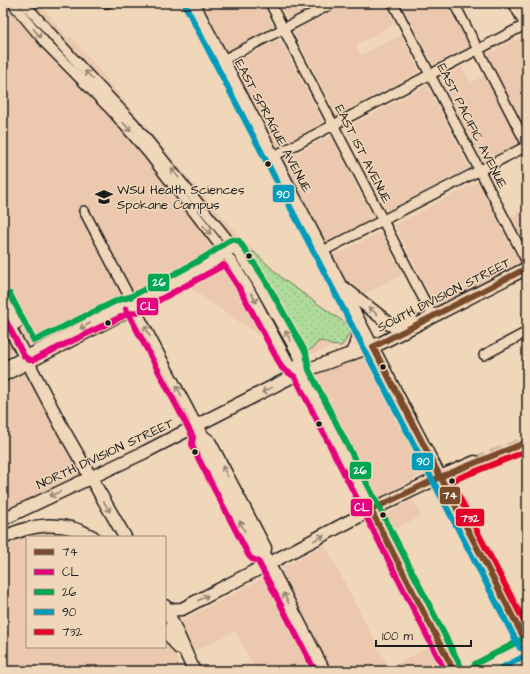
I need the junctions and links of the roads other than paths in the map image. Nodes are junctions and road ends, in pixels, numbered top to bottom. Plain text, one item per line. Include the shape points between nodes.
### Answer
1 (12, 3) edge
2 (24, 3) edge
3 (193, 3) edge
4 (270, 3) edge
5 (333, 3) edge
6 (393, 3) edge
7 (454, 3) edge
8 (515, 3) edge
9 (527, 25) edge
10 (283, 29) junction
11 (478, 49) junction
12 (223, 60) junction
13 (430, 74) junction
14 (333, 124) junction
15 (527, 146) edge
16 (274, 156) junction
17 (480, 171) junction
18 (84, 211) dead end
19 (383, 220) junction
20 (234, 247) junction
21 (323, 251) junction
22 (226, 254) junction
23 (527, 262) edge
24 (527, 268) edge
25 (340, 285) junction
26 (3, 298) edge
27 (133, 305) junction
28 (3, 315) edge
29 (357, 316) junction
30 (433, 317) junction
31 (527, 332) edge
32 (373, 347) junction
33 (350, 355) junction
34 (484, 355) dead end
35 (30, 358) junction
36 (3, 367) edge
37 (301, 372) junction
38 (3, 377) edge
39 (200, 431) junction
40 (475, 462) tunnel mouth
41 (94, 476) junction
42 (440, 477) junction
43 (371, 510) junction
44 (3, 519) edge
45 (91, 536) edge
46 (124, 536) edge
47 (3, 538) edge
48 (266, 560) junction
49 (166, 609) edge
50 (166, 631) edge
51 (527, 645) edge
52 (192, 667) edge
53 (324, 671) edge
54 (454, 671) edge
55 (479, 671) edge

1 -> 22 street via 47,45 139,141
20 -> 2 street via 134,122
3 - 12 main road, EAST SPRAGUE AVENUE
4 - 10 street, EAST 1ST AVENUE
5 - 10 street
6 - 13 street, EAST PACIFIC AVENUE
7 - 11 street
8 - 9 main road
9 - 11 street
10 - 12 street
10 - 14 street, EAST 1ST AVENUE
11 - 13 street
11 - 15 street
12 - 16 main road, EAST SPRAGUE AVENUE
13 - 14 street
13 - 17 street, EAST PACIFIC AVENUE
14 - 16 street
14 - 19 street, EAST 1ST AVENUE
15 - 17 street
16 - 21 main road, EAST SPRAGUE AVENUE
17 - 19 street
17 - 23 street, EAST PACIFIC AVENUE
18 - 27 street
19 - 21 street
19 - 30 street, EAST 1ST AVENUE
20 - 22 street
37 -> 20 street via 299,357
21 - 25 main road, EAST SPRAGUE AVENUE
22 - 27 street
22 -> 37 street via 248,287 289,363
24 - 30 main road, SOUTH DIVISION STREET
25 - 29 main road, EAST SPRAGUE AVENUE
30 -> 25 main road via 415,317 398,326 391,325
26 - 35 main road
27 - 35 street via 122,307
39 -> 27 street
28 - 35 main road
29 - 32 main road, EAST SPRAGUE AVENUE
29 - 33 main road via 356,345
30 - 32 main road, SOUTH DIVISION STREET
31 - 34 street
32 - 33 main road, NORTH DIVISION STREET
32 - 42 main road, EAST SPRAGUE AVENUE
33 - 37 main road, NORTH DIVISION STREET
35 - 36 street
35 - 38 street
35 - 41 main road
37 -> 39 main road, NORTH DIVISION STREET
37 - 43 street
39 - 41 main road, NORTH DIVISION STREET via 145,452
48 -> 39 main road via 256,552 207,459 200,444
40 - 42 main road
41 -> 44 main road, NORTH DIVISION STREET
41 -> 46 main road
42 - 43 main road
42 - 51 main road, EAST SPRAGUE AVENUE
48 -> 43 main road
43 - 54 street
45 - 47 main road via 56,524 25,528
49 -> 48 main road via 182,609
53 -> 48 main road
49 - 52 main road
50 - 52 main road
51 - 55 street

